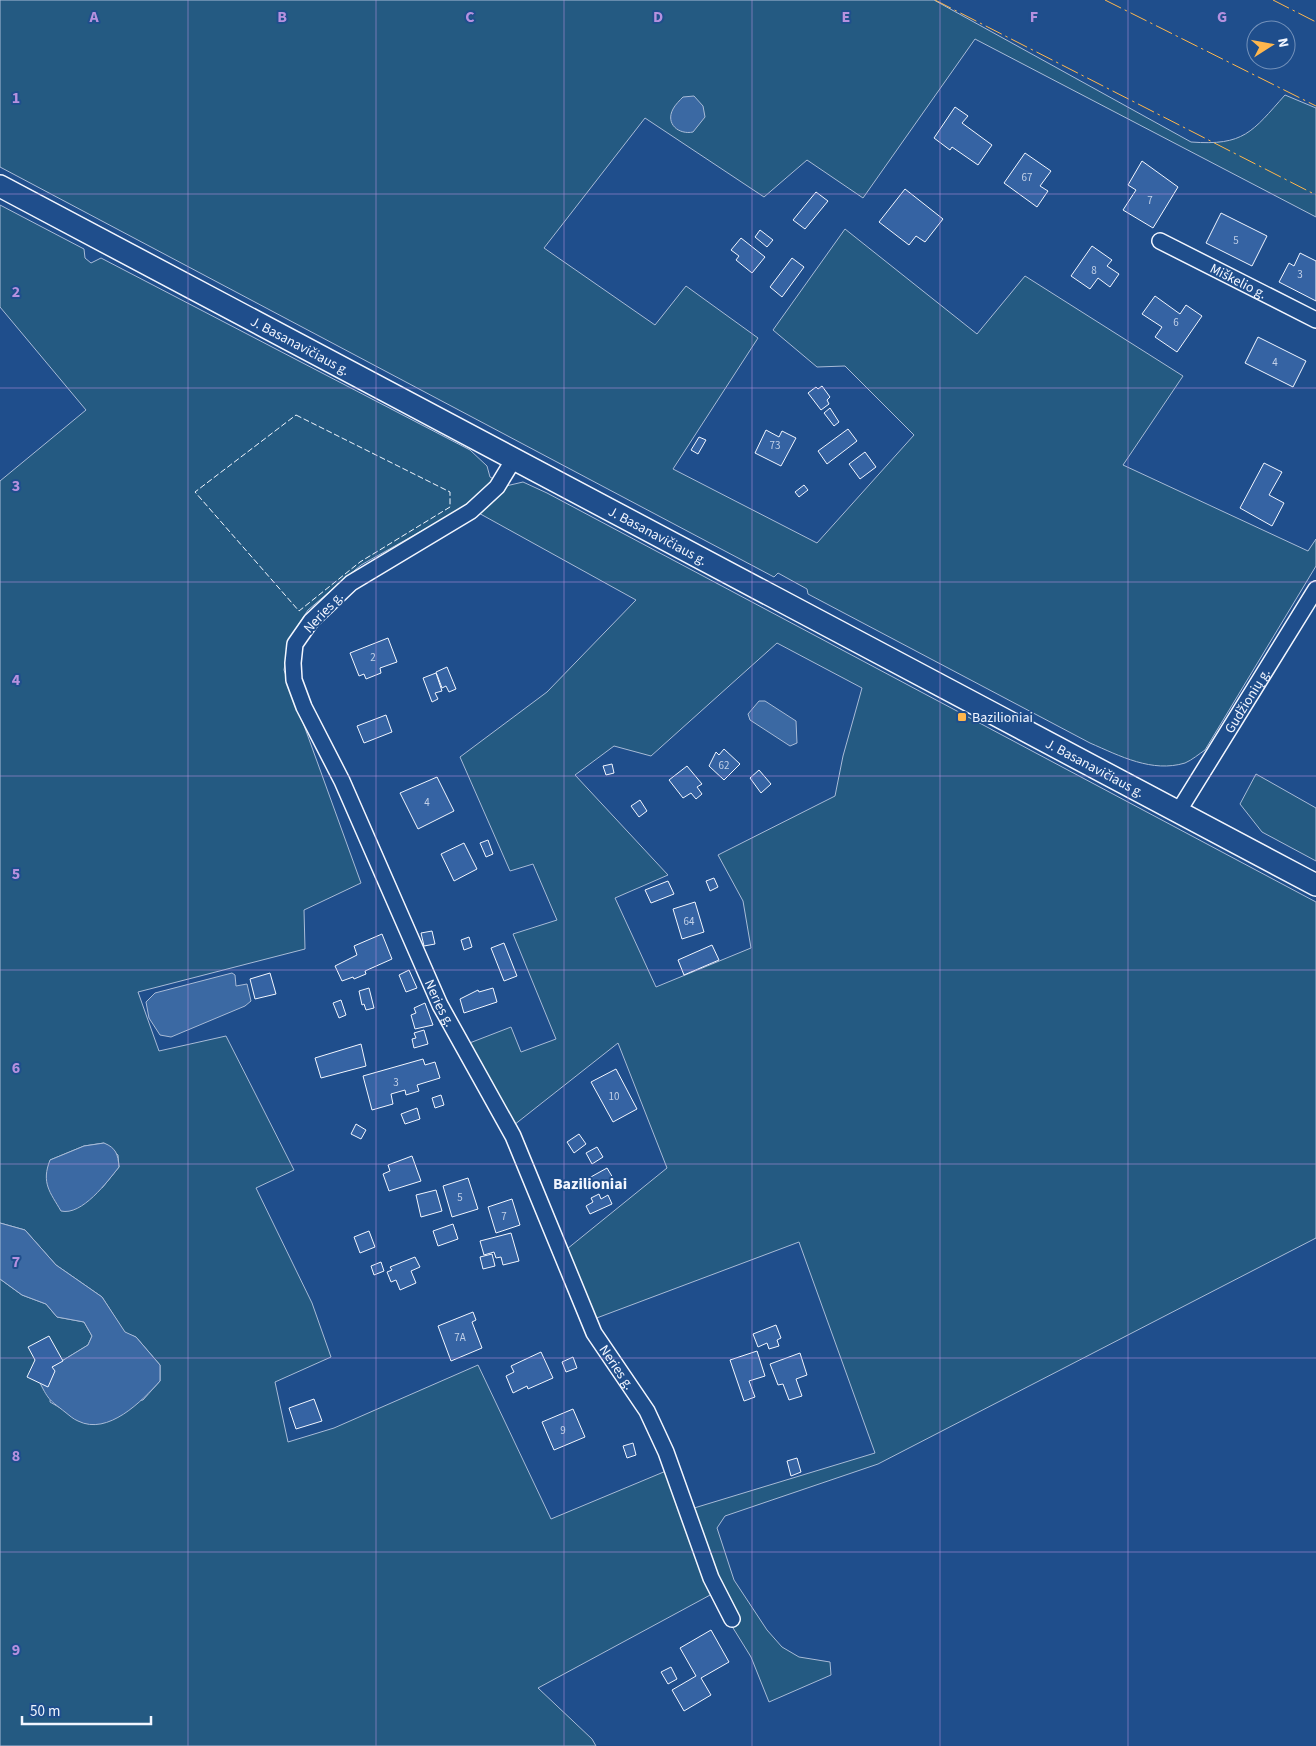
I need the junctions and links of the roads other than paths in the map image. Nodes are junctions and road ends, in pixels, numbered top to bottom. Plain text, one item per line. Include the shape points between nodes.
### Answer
1 (0, 186) edge
2 (1160, 241) dead end
3 (1316, 320) edge
4 (514, 459) junction
5 (1316, 589) edge
6 (1178, 812) junction
7 (1316, 885) edge
8 (732, 1619) dead end

1 - 4 main road, J. Basanavičiaus g.
2 - 3 street, Miškelio g.
4 - 6 main road, J. Basanavičiaus g.
4 - 8 street, Neries g. via 497,487 470,511 351,583 311,621 295,644 294,680 440,1005 512,1136 594,1333 650,1419 666,1452 711,1578
5 - 6 street, Gudžionių g.
6 - 7 main road, J. Basanavičiaus g.

